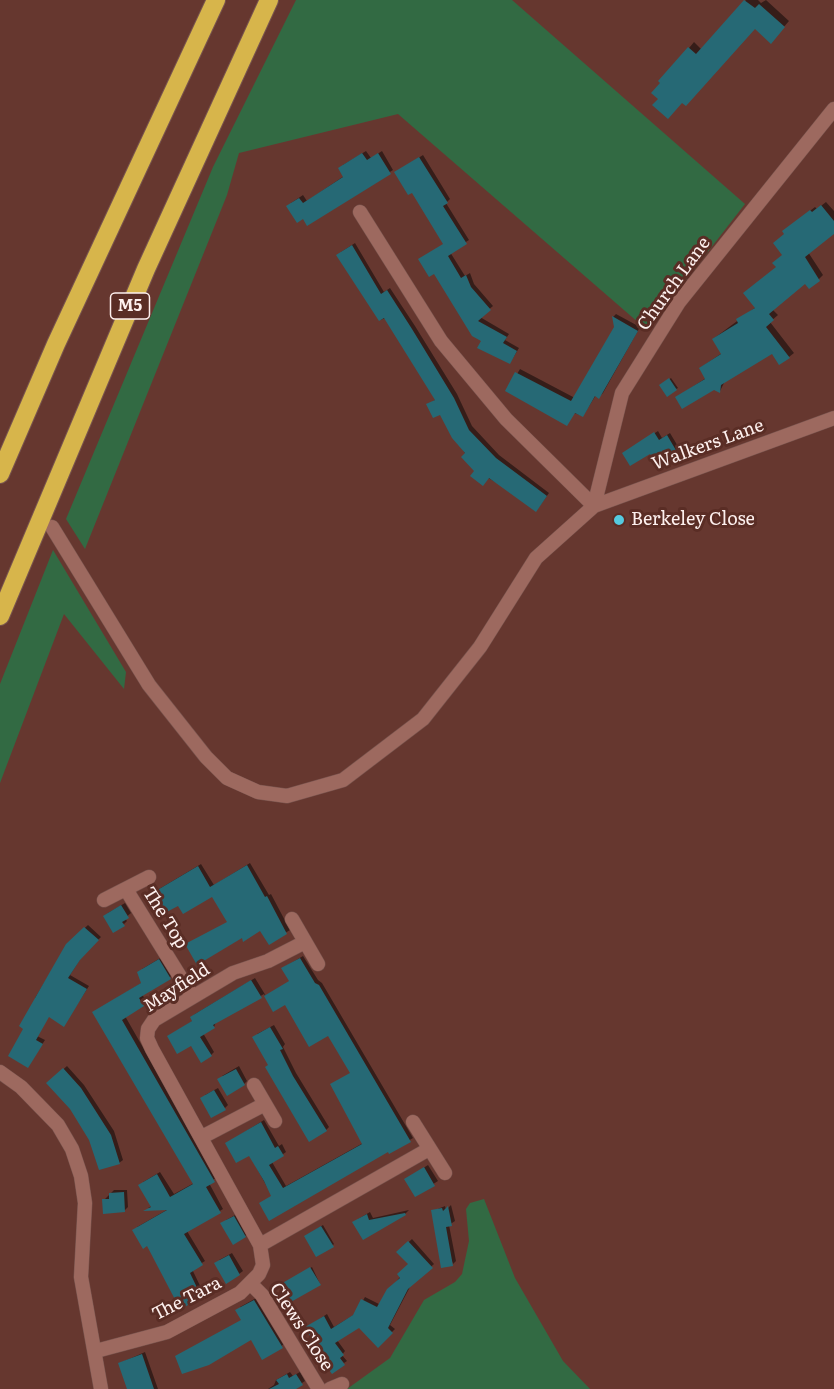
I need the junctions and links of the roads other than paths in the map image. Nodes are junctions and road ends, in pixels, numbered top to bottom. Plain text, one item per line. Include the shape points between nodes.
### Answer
1 (216, 0) edge
2 (269, 0) edge
3 (834, 109) edge
4 (360, 212) dead end
5 (834, 418) edge
6 (0, 474) edge
7 (594, 506) junction
8 (52, 527) dead end
9 (0, 616) edge
10 (150, 877) dead end
11 (127, 891) junction
12 (104, 900) dead end
13 (292, 919) dead end
14 (305, 942) junction
15 (318, 964) dead end
16 (192, 996) junction
17 (0, 1072) edge
18 (254, 1084) dead end
19 (265, 1104) junction
20 (275, 1121) dead end
21 (413, 1122) dead end
22 (202, 1137) junction
23 (429, 1149) junction
24 (445, 1173) dead end
25 (260, 1245) junction
26 (251, 1284) junction
27 (96, 1351) junction
28 (101, 1389) edge
29 (319, 1389) edge

1 - 6 highway
2 - 9 highway, M5 via 146,269
3 - 7 street, Church Lane via 679,302 622,393
4 - 7 street via 441,341 506,419
5 - 7 street, Walkers Lane
7 - 8 street via 536,558 480,647 423,719 343,780 287,796 258,792 227,778 206,757 149,685
10 - 11 street, The Top
11 - 12 street, The Top
11 - 16 street, The Top
13 - 14 street
14 - 15 street
14 - 16 street, Mayfield via 233,973
16 - 22 street, Mayfield via 154,1020 147,1038
17 - 27 street via 21,1087 58,1125 72,1149 85,1203 81,1277
18 - 19 street
19 - 20 street
19 - 22 street
21 - 23 street
22 - 25 street, Mayfield
23 - 24 street
23 - 25 street
25 - 26 street via 263,1265
26 - 27 street, The Tara via 167,1332
26 - 29 street, Clews Close via 262,1294
27 - 28 street

